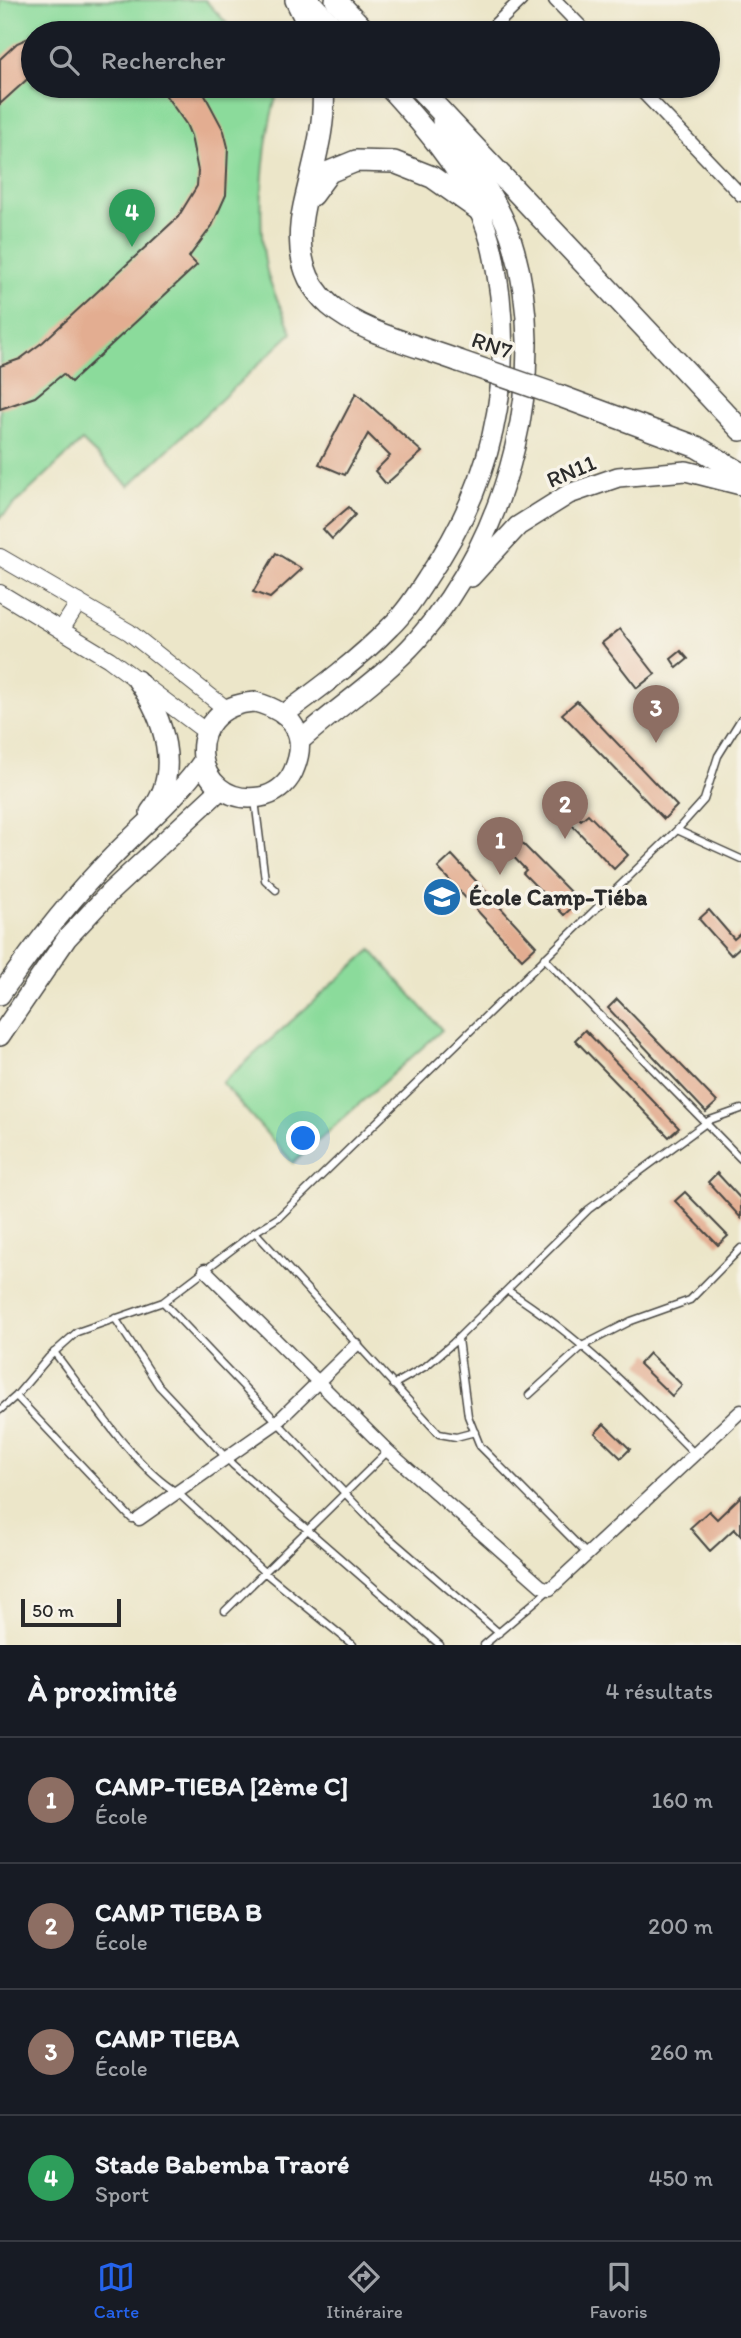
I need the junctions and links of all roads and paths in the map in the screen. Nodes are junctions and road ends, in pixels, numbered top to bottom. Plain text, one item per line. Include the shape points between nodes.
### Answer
1 (296, 0) edge
2 (309, 0) edge
3 (336, 0) edge
4 (521, 0) edge
5 (555, 0) edge
6 (306, 21) edge
7 (329, 21) edge
8 (356, 21) edge
9 (499, 21) edge
10 (575, 21) edge
11 (324, 98) edge
12 (398, 98) edge
13 (431, 98) edge
14 (434, 98) edge
15 (648, 98) edge
16 (741, 195) edge
17 (304, 205) junction
18 (479, 210) junction
19 (741, 430) edge
20 (741, 473) edge
21 (741, 485) edge
22 (0, 557) edge
23 (0, 593) edge
24 (454, 596) junction
25 (79, 603) junction
26 (61, 630) junction
27 (137, 680) junction
28 (225, 708) junction
29 (283, 715) junction
30 (741, 719) edge
31 (205, 731) junction
32 (301, 740) junction
33 (203, 761) junction
34 (220, 789) junction
35 (255, 798) junction
36 (677, 830) junction
37 (113, 856) junction
38 (741, 859) edge
39 (276, 890) dead end
40 (544, 958) junction
41 (0, 995) edge
42 (0, 1036) edge
43 (741, 1109) edge
44 (706, 1123) junction
45 (741, 1159) edge
46 (255, 1232) junction
47 (741, 1248) edge
48 (205, 1270) junction
49 (507, 1290) junction
50 (163, 1302) junction
51 (115, 1318) junction
52 (458, 1338) junction
53 (356, 1345) junction
54 (584, 1345) junction
55 (54, 1352) junction
56 (318, 1382) junction
57 (393, 1385) junction
58 (529, 1395) dead end
59 (16, 1396) junction
60 (0, 1410) edge
61 (741, 1410) edge
62 (276, 1423) junction
63 (475, 1432) junction
64 (388, 1451) junction
65 (695, 1454) junction
66 (228, 1459) junction
67 (178, 1493) junction
68 (344, 1494) junction
69 (139, 1520) joint
70 (306, 1531) junction
71 (588, 1555) junction
72 (264, 1572) junction
73 (550, 1589) junction
74 (225, 1611) dead end
75 (499, 1633) junction
76 (353, 1645) edge
77 (440, 1645) edge
78 (484, 1645) edge

1 - 6 highway
2 - 7 main road
3 - 8 highway
4 - 9 street
5 - 10 street
11 - 17 highway, RN7 via 318,159
12 - 18 main road via 421,122
13 - 24 main road, RN11 via 509,232 523,286 528,345 524,408 500,496
14 - 19 highway
15 - 16 street
17 - 18 highway, RN7 via 329,172 356,161 394,162 432,177
17 - 20 highway, RN7, bridge via 299,237 302,267 329,306 368,327 697,447
18 - 29 main road via 496,264 504,336 501,397 483,468 456,537 391,626
21 - 24 main road, RN11 / RN11 via 686,471 618,477 569,494 518,526
22 - 25 street
23 - 26 street
24 - 32 main road, RN11 via 394,664
25 - 26 street
25 - 28 street via 129,632
26 - 27 street
27 - 31 street
27 - 37 main road via 161,722 167,748 166,778 154,808
28 - 29 main road via 255,702
28 - 31 main road
29 - 32 main road
30 - 36 lane via 718,756 704,800
31 - 33 main road
32 - 35 main road via 291,776 280,789
33 - 34 main road
33 - 37 main road via 187,784
34 - 35 main road via 233,796
34 - 42 main road via 110,891 67,938
35 - 39 lane via 265,880
36 - 38 lane
36 - 40 lane
37 - 41 main road via 38,940
40 - 44 lane
40 - 46 lane via 279,1217
43 - 44 lane
44 - 45 lane
44 - 49 lane via 589,1209
46 - 48 lane
46 - 53 lane
47 - 54 lane via 690,1300 631,1321
48 - 50 lane
48 - 56 street
49 - 52 lane
49 - 54 lane
50 - 51 lane
50 - 62 lane
51 - 55 lane via 77,1332
51 - 66 lane via 159,1386
52 - 57 lane via 426,1366
52 - 63 lane via 461,1378
53 - 56 street
53 - 57 lane
54 - 58 lane
54 - 65 lane
55 - 59 lane
55 - 67 lane via 137,1457
56 - 62 street
56 - 64 street
57 - 63 lane via 439,1434 456,1437
59 - 60 lane
59 - 69 lane via 132,1519
61 - 65 street
62 - 66 street
62 - 68 lane
63 - 71 lane via 480,1446
64 - 68 lane
64 - 73 street via 541,1586
65 - 71 street
66 - 67 street
66 - 70 lane
67 - 69 street
67 - 72 lane
68 - 70 lane
68 - 75 lane
70 - 72 lane
70 - 77 lane
71 - 73 street
72 - 74 lane
72 - 76 lane
73 - 75 lane
75 - 78 lane

